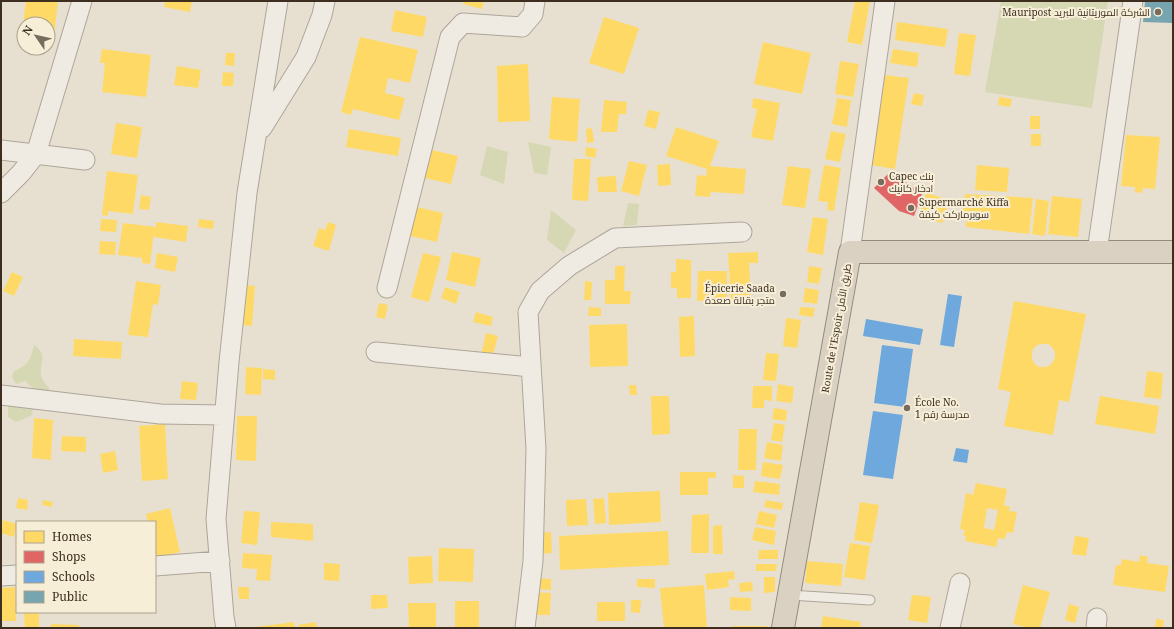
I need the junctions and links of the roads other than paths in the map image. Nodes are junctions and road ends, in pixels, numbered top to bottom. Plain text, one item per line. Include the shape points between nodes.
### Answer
1 (82, 1) edge
2 (278, 1) edge
3 (325, 1) edge
4 (535, 1) edge
5 (885, 1) edge
6 (1133, 1) edge
7 (257, 136) junction
8 (1, 150) edge
9 (36, 154) junction
10 (85, 160) dead end
11 (1, 193) edge
12 (742, 232) dead end
13 (850, 252) junction
14 (1097, 252) junction
15 (1173, 252) edge
16 (387, 288) dead end
17 (376, 352) dead end
18 (531, 367) junction
19 (1, 395) edge
20 (224, 415) junction
21 (220, 561) junction
22 (156, 566) edge
23 (16, 575) edge
24 (1, 576) edge
25 (960, 583) dead end
26 (789, 595) junction
27 (870, 600) dead end
28 (226, 628) edge
29 (525, 628) edge
30 (783, 628) edge
31 (950, 628) edge

1 - 9 street
2 - 7 street
3 - 7 street via 306,57
4 - 16 street via 533,14 522,27 463,23 450,37
5 - 13 street
6 - 14 street
7 - 20 street via 247,197
8 - 9 street
9 - 10 street
9 - 11 street
12 - 18 street via 615,238 569,266 540,291 528,312
13 - 14 highway, Route de l’Espoir طريق الأمل
13 - 26 highway, Route de l’Espoir طريق الأمل
14 - 15 highway, Route de l’Espoir طريق الأمل
17 - 18 street
18 - 29 street via 536,449 533,561
19 - 20 street via 160,414
20 - 21 street via 216,519
21 - 22 street
21 - 28 street
23 - 24 street
25 - 31 street
26 - 27 lane
26 - 30 highway, Route de l’Espoir طريق الأمل

